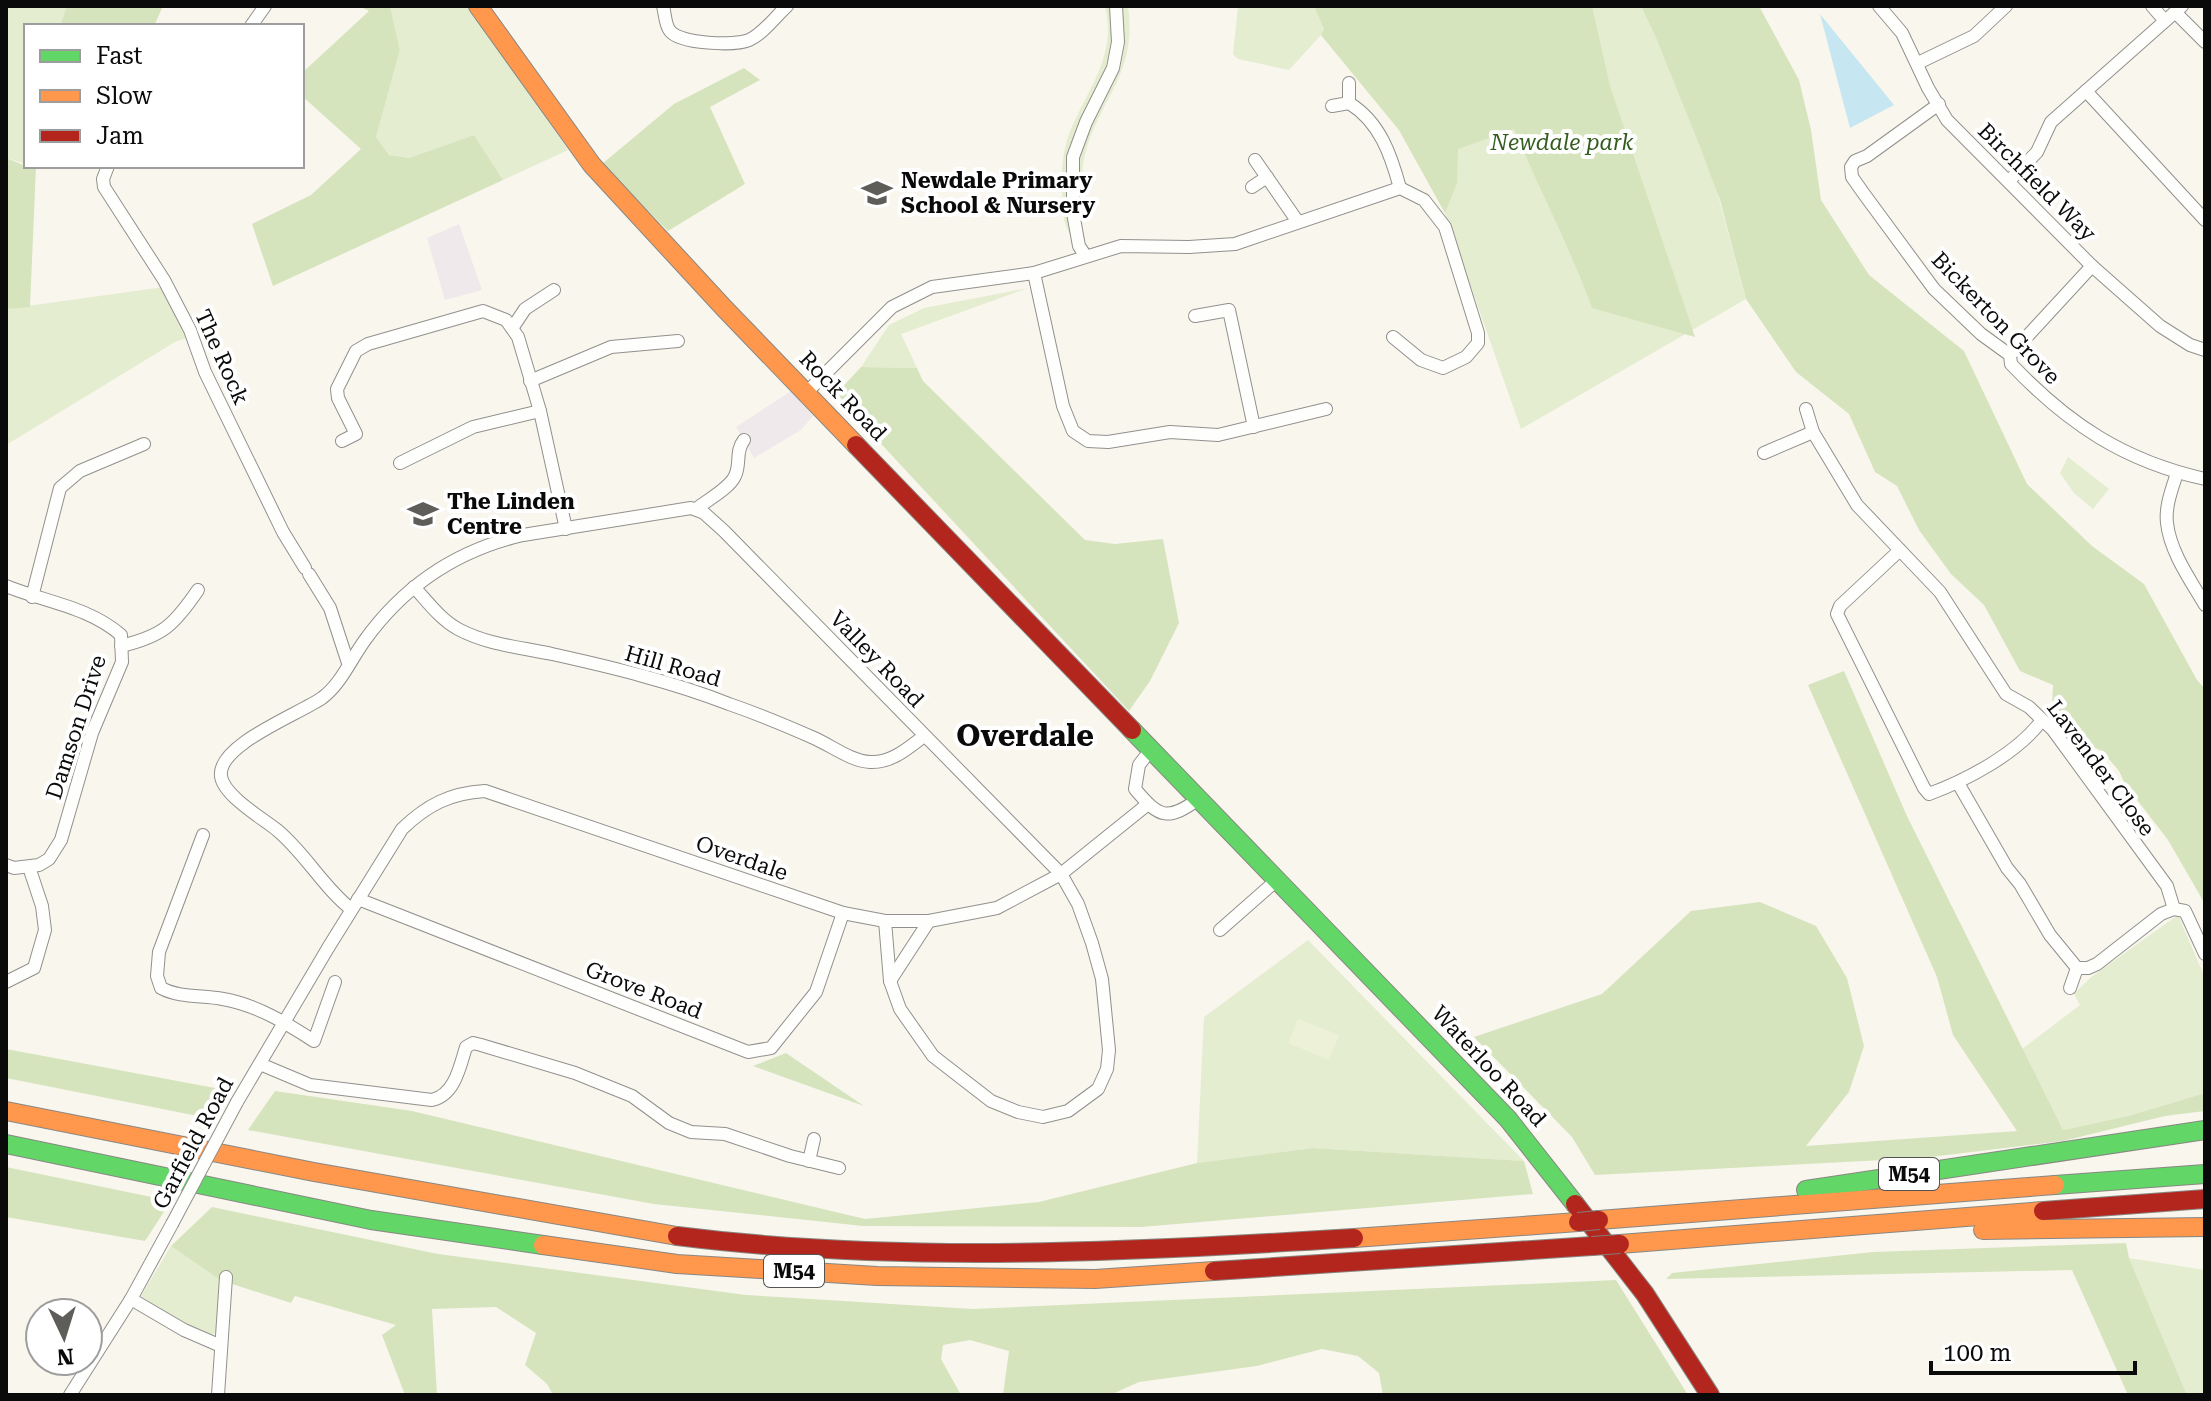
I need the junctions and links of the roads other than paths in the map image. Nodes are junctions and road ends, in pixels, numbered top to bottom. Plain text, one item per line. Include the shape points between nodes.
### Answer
1 (265, 6) edge
2 (478, 6) edge
3 (663, 6) edge
4 (787, 6) edge
5 (1116, 6) edge
6 (1879, 6) edge
7 (2006, 6) edge
8 (2152, 6) edge
9 (2174, 13) edge
10 (252, 24) edge
11 (2205, 42) edge
12 (1918, 63) junction
13 (1349, 83) dead end
14 (2086, 91) junction
15 (1349, 103) junction
16 (1939, 104) junction
17 (1332, 106) dead end
18 (1255, 160) dead end
19 (107, 168) edge
20 (1267, 177) junction
21 (2009, 181) junction
22 (1252, 187) dead end
23 (1400, 188) junction
24 (2205, 220) edge
25 (1298, 222) junction
26 (1085, 255) junction
27 (2092, 266) junction
28 (1034, 273) junction
29 (554, 290) dead end
30 (1195, 316) dead end
31 (513, 327) junction
32 (1393, 337) dead end
33 (678, 341) dead end
34 (2205, 350) edge
35 (2010, 355) junction
36 (530, 381) junction
37 (807, 392) junction
38 (1326, 409) dead end
39 (1806, 409) dead end
40 (540, 411) junction
41 (1254, 427) junction
42 (1813, 432) junction
43 (744, 440) dead end
44 (342, 441) dead end
45 (144, 444) dead end
46 (1764, 453) dead end
47 (400, 463) dead end
48 (2177, 473) junction
49 (2205, 479) edge
50 (696, 509) junction
51 (566, 529) junction
52 (1900, 550) junction
53 (6, 586) edge
54 (414, 587) junction
55 (198, 590) dead end
56 (32, 597) junction
57 (2205, 605) edge
58 (121, 646) junction
59 (348, 663) junction
60 (2042, 720) junction
61 (924, 736) junction
62 (1152, 748) junction
63 (1958, 783) junction
64 (1200, 798) junction
65 (1148, 804) junction
66 (203, 835) dead end
67 (6, 865) edge
68 (29, 867) junction
69 (1061, 874) junction
70 (1278, 879) junction
71 (355, 904) junction
72 (2174, 909) junction
73 (843, 913) junction
74 (885, 921) junction
75 (929, 921) junction
76 (1220, 930) dead end
77 (2205, 954) edge
78 (2077, 968) junction
79 (890, 981) junction
80 (6, 982) edge
81 (335, 982) dead end
82 (2070, 988) dead end
83 (284, 1022) junction
84 (260, 1064) junction
85 (6, 1111) edge
86 (2205, 1130) edge
87 (814, 1139) dead end
88 (6, 1144) edge
89 (809, 1161) junction
90 (839, 1168) dead end
91 (2205, 1174) edge
92 (2205, 1199) edge
93 (1606, 1219) junction
94 (2205, 1227) edge
95 (1760, 1233) junction
96 (226, 1277) dead end
97 (131, 1299) junction
98 (221, 1346) junction
99 (70, 1395) edge
100 (218, 1395) edge
101 (1710, 1395) edge

1 - 10 street
2 - 37 main road, Rock Road via 592,165
3 - 4 street via 675,35 737,42 755,36
5 - 26 street via 1113,68 1073,157 1073,213
6 - 12 street, Birchfield Way
7 - 12 street via 1974,36
8 - 9 street
9 - 11 street
9 - 14 street
12 - 16 street, Birchfield Way
13 - 15 street
14 - 21 street via 2051,122 2037,152
14 - 24 street
15 - 17 street
15 - 23 street via 1390,150
16 - 21 street, Birchfield Way via 1947,120
16 - 35 street, Bickerton Grove via 1855,161 1852,177 1934,289
18 - 20 street
19 - 59 street, The Rock via 104,187 190,330 283,532 330,608
20 - 22 street
20 - 25 street
21 - 27 street, Birchfield Way
23 - 25 street
23 - 32 street via 1424,200 1445,227 1478,343 1466,357 1443,368 1421,360
25 - 26 street via 1235,244 1121,246
26 - 28 street
27 - 34 street, Birchfield Way via 2160,326
27 - 35 street
28 - 37 street via 932,287 892,307
28 - 41 street via 1063,406 1081,437 1100,443 1159,433 1218,435
29 - 31 street via 525,309
30 - 41 street via 1229,310
31 - 36 street
31 - 44 street via 483,311 356,351 337,389 356,434
33 - 36 street via 611,347
35 - 48 street, Bickerton Grove via 2011,364 2055,408 2103,441
36 - 40 street
37 - 62 main road, Rock Road
38 - 41 street
39 - 42 street, Lavender Close
40 - 47 street via 473,427
40 - 51 street
42 - 46 street
42 - 52 street, Lavender Close via 1857,505
43 - 50 street via 732,482
45 - 56 street via 80,471 60,488
48 - 49 street, Bickerton Grove
48 - 57 street via 2167,524 2177,555
50 - 51 street
50 - 61 street, Valley Road via 717,524
51 - 54 street via 506,539 473,551
52 - 60 street, Lavender Close via 1940,592 2006,694
52 - 63 street via 1837,614 1924,788 1929,794
53 - 56 street, Damson Drive
54 - 59 street via 380,619
54 - 61 street, Hill Road via 457,628 495,645 643,676 728,703 858,759 893,758
55 - 58 street via 178,620 149,640
56 - 58 street, Damson Drive via 88,613 121,635
58 - 68 street, Damson Drive via 122,662 92,733 61,840 49,859
59 - 71 street via 322,697 238,747 223,761 220,774 229,792
60 - 63 street via 2030,736
60 - 72 street, Lavender Close via 2167,886
61 - 69 street, Valley Road
62 - 64 main road, Rock Road
62 - 65 street via 1139,765 1135,789
63 - 78 street via 2050,935
64 - 65 street via 1179,813 1160,813
64 - 70 main road, Waterloo Road
65 - 69 street, Overdale
66 - 83 street via 159,952 159,984 179,995 240,1003
67 - 68 street
68 - 80 street via 45,930 34,968
69 - 75 street, Overdale via 997,908
69 - 79 street via 1078,904 1102,979 1109,1050 1098,1089 1076,1106 1043,1117 991,1101 933,1056 900,1009
70 - 76 street
70 - 101 main road, Waterloo Road via 1518,1130 1645,1294
71 - 73 street, Overdale via 402,829 419,813 461,793 485,791
71 - 73 street, Grove Road via 748,1052 771,1048 816,992
71 - 83 street, Garfield Road
72 - 77 street, Lavender Close via 2185,911
72 - 78 street via 2097,964
73 - 74 street, Overdale
74 - 75 street, Overdale
74 - 79 street
75 - 79 street
78 - 82 street
81 - 83 street via 314,1041
83 - 84 street, Garfield Road
84 - 89 street via 310,1085 432,1100 449,1091 466,1047 473,1043 632,1096 691,1132 725,1134
84 - 97 street, Garfield Road, bridge
85 - 93 main road, M54, bridge via 373,1184 686,1237 884,1250 1086,1252 1246,1246
86 - 93 main road, M54
87 - 89 street
88 - 95 main road, M54, bridge via 371,1220 677,1264 877,1276 1095,1279
89 - 90 street
91 - 93 main road, M54
92 - 95 main road, M54
94 - 95 main road, M54
96 - 98 street
97 - 98 street
97 - 99 street, Garfield Road
98 - 100 street

